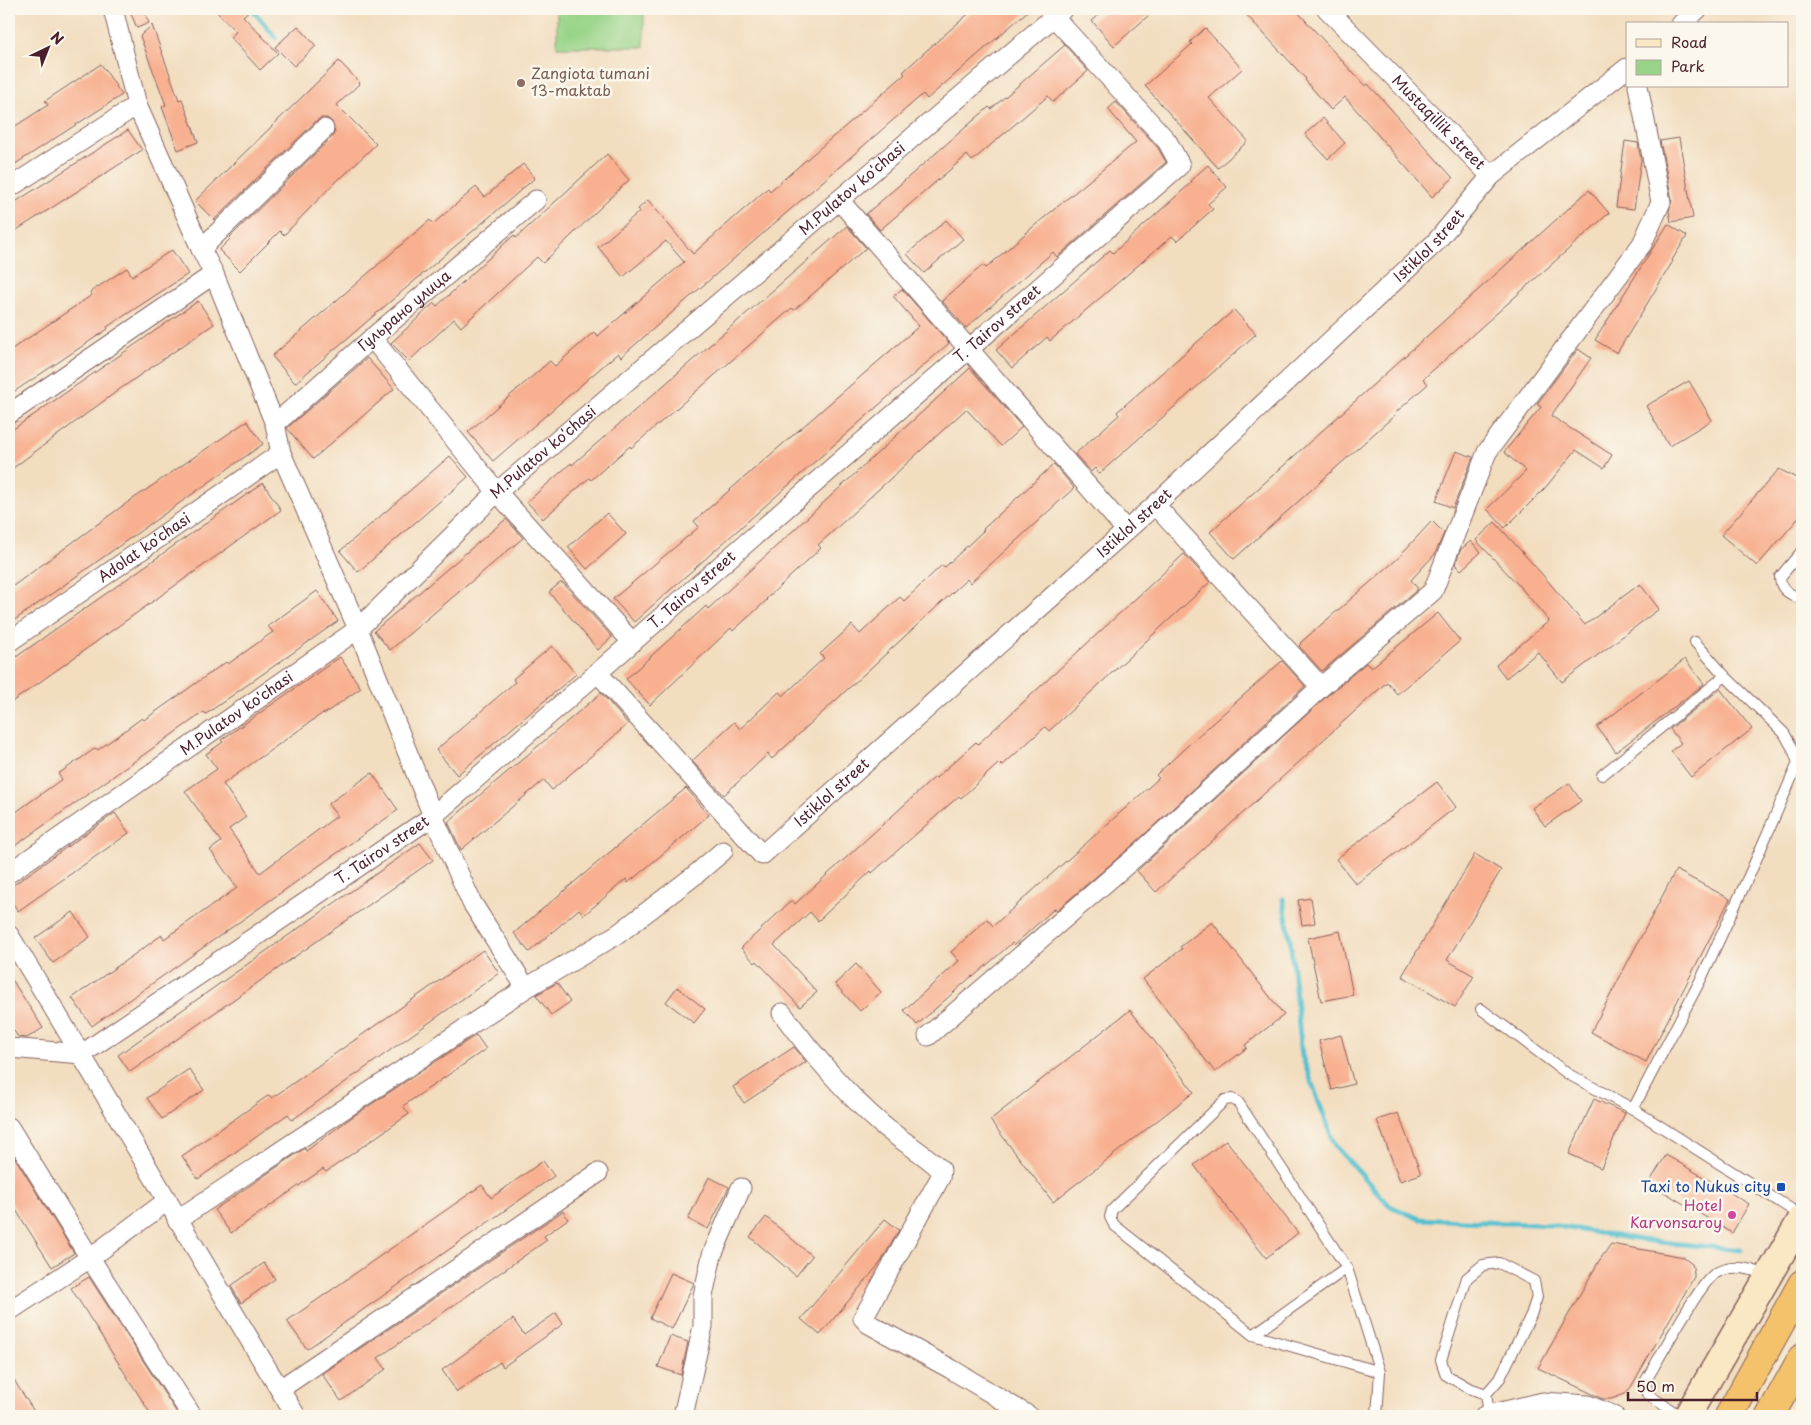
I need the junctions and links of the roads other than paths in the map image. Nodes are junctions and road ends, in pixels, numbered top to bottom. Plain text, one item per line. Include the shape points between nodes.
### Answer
1 (113, 9) edge
2 (1327, 9) edge
3 (1698, 9) edge
4 (1058, 13) edge
5 (1682, 22) edge
6 (1626, 69) edge
7 (1638, 88) edge
8 (137, 105) junction
9 (324, 129) dead end
10 (1491, 176) junction
11 (9, 188) edge
12 (536, 200) dead end
13 (840, 200) junction
14 (201, 249) junction
15 (214, 274) junction
16 (372, 338) junction
17 (969, 348) junction
18 (9, 414) edge
19 (275, 424) junction
20 (281, 453) junction
21 (497, 492) junction
22 (1155, 504) junction
23 (1126, 530) junction
24 (1802, 551) edge
25 (1802, 600) edge
26 (358, 629) junction
27 (9, 642) edge
28 (632, 642) junction
29 (1695, 642) dead end
30 (597, 672) junction
31 (1725, 676) junction
32 (1321, 687) junction
33 (1602, 775) dead end
34 (433, 816) junction
35 (723, 852) dead end
36 (9, 873) edge
37 (9, 936) edge
38 (526, 988) junction
39 (1481, 1009) dead end
40 (782, 1013) dead end
41 (928, 1036) dead end
42 (9, 1048) edge
43 (82, 1054) junction
44 (1633, 1109) junction
45 (9, 1127) edge
46 (598, 1173) dead end
47 (741, 1188) dead end
48 (167, 1201) junction
49 (1802, 1217) edge
50 (177, 1220) junction
51 (90, 1258) junction
52 (1347, 1268) junction
53 (1768, 1276) junction
54 (1802, 1284) edge
55 (9, 1311) edge
56 (1253, 1335) junction
57 (1802, 1358) edge
58 (1380, 1372) junction
59 (280, 1389) junction
60 (1486, 1394) junction
61 (1486, 1415) edge
62 (192, 1416) edge
63 (296, 1416) edge
64 (683, 1416) edge
65 (1029, 1416) edge
66 (1377, 1416) edge
67 (1614, 1416) edge
68 (1680, 1416) edge
69 (1687, 1416) edge
70 (1729, 1416) edge
71 (1770, 1416) edge

1 - 8 street
2 - 10 street, Mustaqillik street
3 - 5 street
4 - 13 street, M.Pulatov ko'chasi
4 - 17 street, T. Tairov street via 1167,141 1180,165
6 - 10 street, Mustaqillik street
7 - 32 street via 1661,202 1642,244 1487,452 1433,591
8 - 11 street
8 - 14 street
9 - 14 street
10 - 22 street, Istiklol street via 1435,243
12 - 16 street, Гульрано улица
13 - 17 street
13 - 21 street, M.Pulatov ko'chasi
14 - 15 street
15 - 18 street
15 - 19 street
16 - 19 street, Гульрано улица
16 - 21 street
17 - 23 street
17 - 28 street, T. Tairov street
19 - 20 street
20 - 26 street
20 - 27 street, Adolat ko'chasi
21 - 26 street, M.Pulatov ko'chasi
21 - 28 street
22 - 23 street, Istiklol street
22 - 32 street
23 - 30 street, Istiklol street via 762,855
24 - 25 lane via 1780,577 1780,585
26 - 34 street
26 - 36 street, M.Pulatov ko'chasi
28 - 30 street, T. Tairov street
29 - 31 lane
30 - 34 street, T. Tairov street
31 - 33 lane
31 - 44 lane via 1784,733 1798,763 1702,977
32 - 41 street via 1140,853
34 - 38 street via 472,903
34 - 43 street, T. Tairov street
35 - 38 street via 618,934
37 - 43 street
38 - 50 street
39 - 44 lane via 1568,1074
40 - 65 street via 830,1074 880,1123 941,1170 940,1178 863,1318
42 - 43 street
43 - 48 street
44 - 49 lane
45 - 51 street
46 - 59 street
47 - 64 street via 712,1255 704,1296 703,1326
48 - 50 street
48 - 51 street
49 - 53 street
50 - 59 street
51 - 55 street
51 - 62 street
52 - 56 lane
52 - 56 lane via 1238,1102 1225,1100 1112,1210 1110,1217 1114,1224
52 - 58 lane
53 - 68 lane via 1756,1270 1734,1267 1714,1273 1696,1296 1646,1380 1647,1394
53 - 69 street
54 - 70 highway
56 - 58 lane
57 - 71 highway
58 - 66 lane
59 - 63 street
60 - 60 lane via 1446,1375 1441,1360 1467,1278 1483,1265 1499,1263 1534,1281 1537,1296 1500,1378
60 - 61 lane
61 - 67 street via 1543,1402 1588,1405

